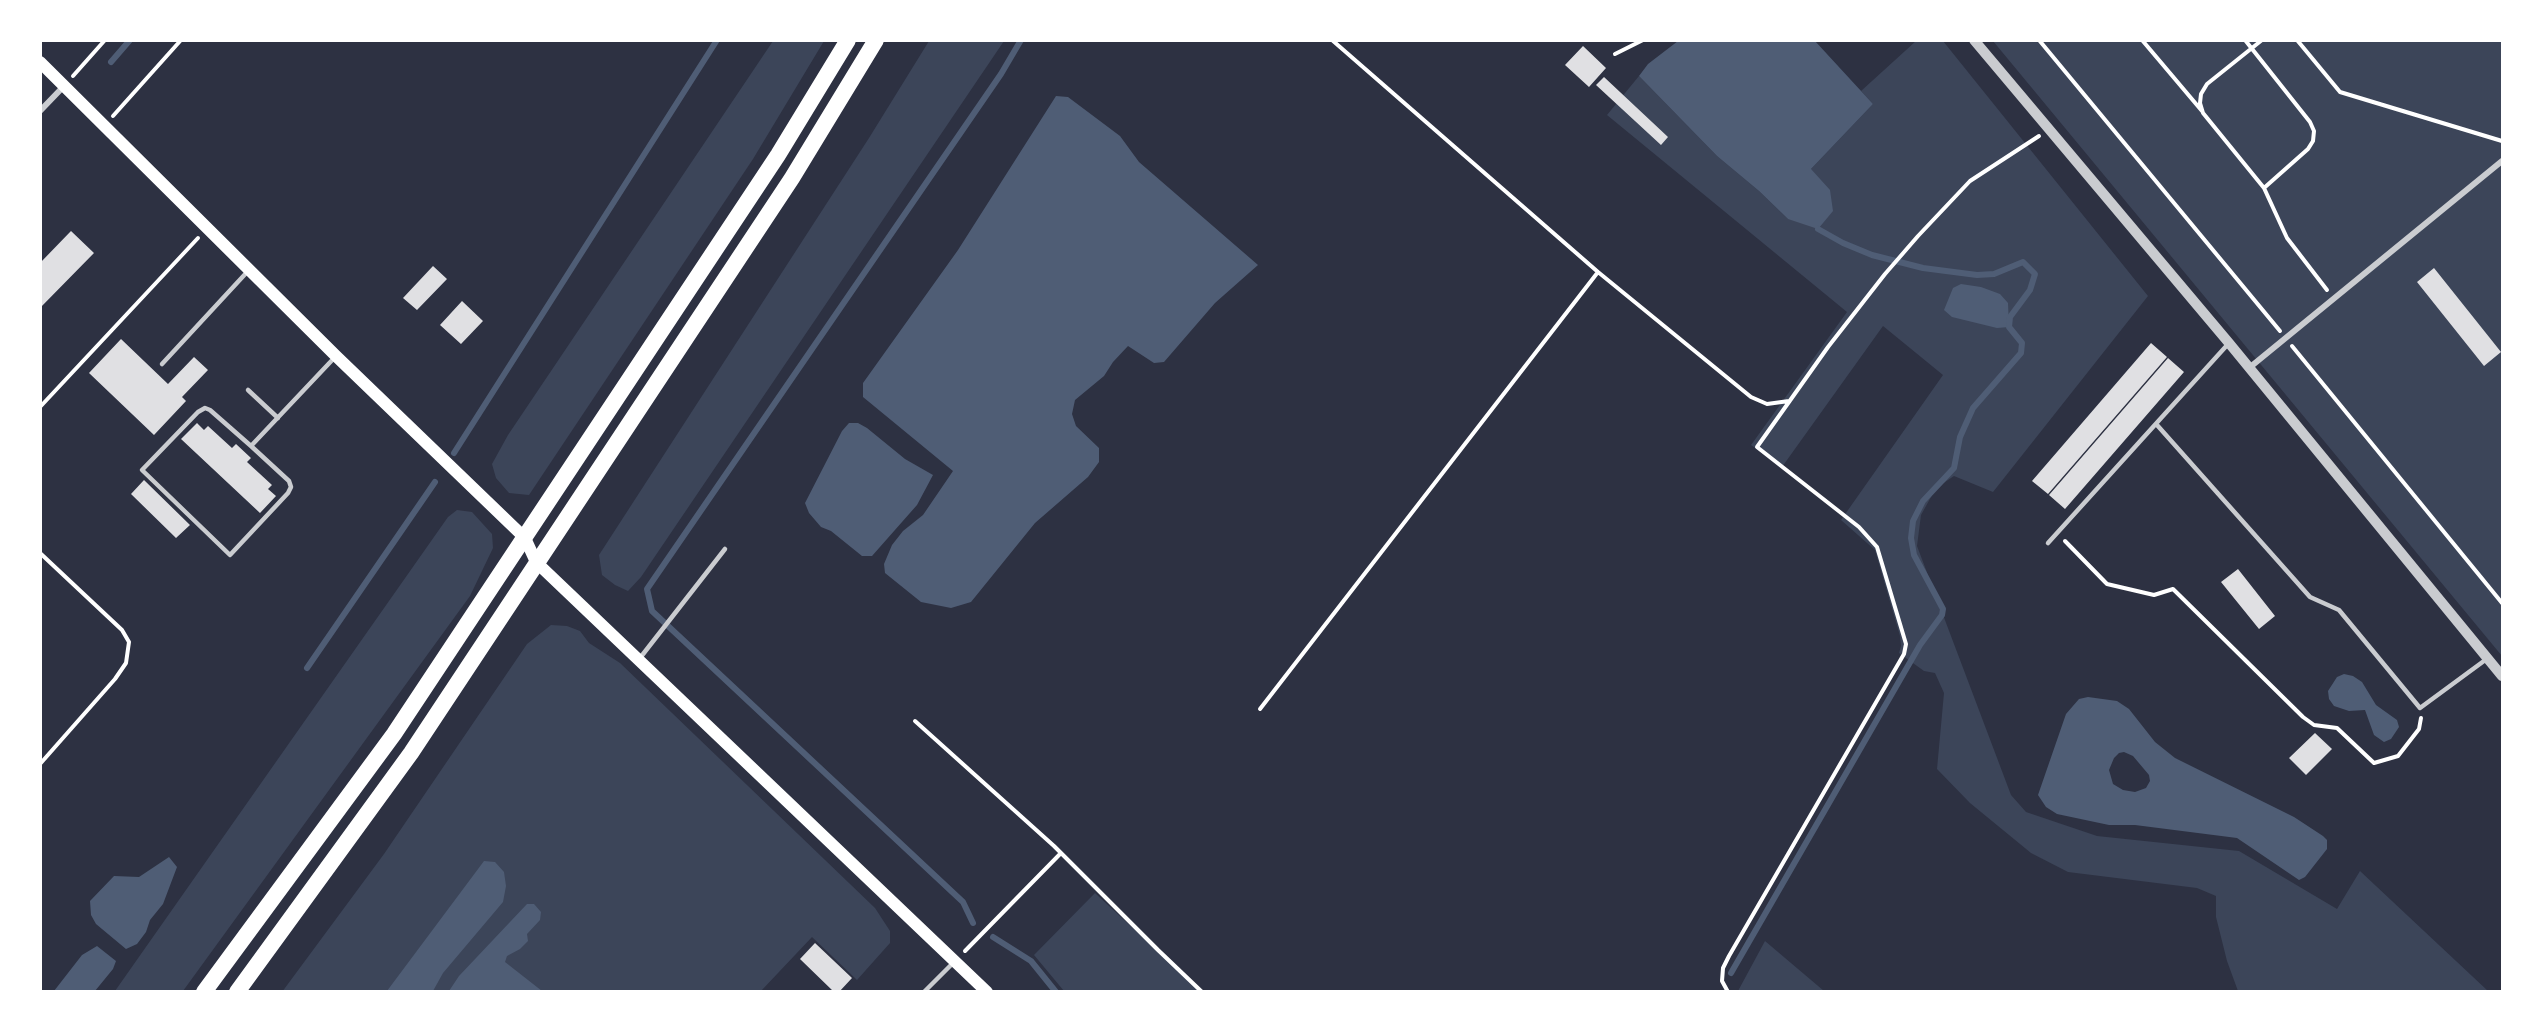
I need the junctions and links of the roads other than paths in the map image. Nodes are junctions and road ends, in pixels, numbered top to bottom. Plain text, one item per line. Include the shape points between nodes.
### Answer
1 (848, 40) edge
2 (876, 40) edge
3 (1974, 40) edge
4 (40, 62) edge
5 (64, 85) junction
6 (40, 111) edge
7 (2502, 161) edge
8 (249, 270) junction
9 (2229, 343) junction
10 (336, 356) junction
11 (162, 364) dead end
12 (2249, 368) junction
13 (249, 390) dead end
14 (278, 418) junction
15 (2157, 425) dead end
16 (251, 447) junction
17 (525, 538) junction
18 (2048, 543) dead end
19 (725, 549) dead end
20 (536, 562) junction
21 (2488, 658) junction
22 (639, 660) junction
23 (2502, 676) edge
24 (955, 961) junction
25 (204, 992) edge
26 (237, 992) edge
27 (924, 992) edge
28 (987, 992) edge

1 - 17 highway via 778,155
2 - 20 highway via 792,178
3 - 9 street
4 - 5 main road
5 - 6 street
5 - 8 main road
7 - 12 street
8 - 10 main road
8 - 11 lane
9 - 12 street
9 - 18 lane
10 - 14 lane
10 - 17 main road
12 - 21 street
13 - 14 lane
14 - 16 lane
15 - 21 lane via 2310,597 2339,610 2420,708
16 - 16 lane via 291,487 230,555 142,470 205,408
17 - 20 main road
17 - 25 highway via 394,734
19 - 22 lane
20 - 22 main road
20 - 26 highway via 411,753
21 - 23 street
22 - 24 main road
24 - 27 lane
24 - 28 main road

